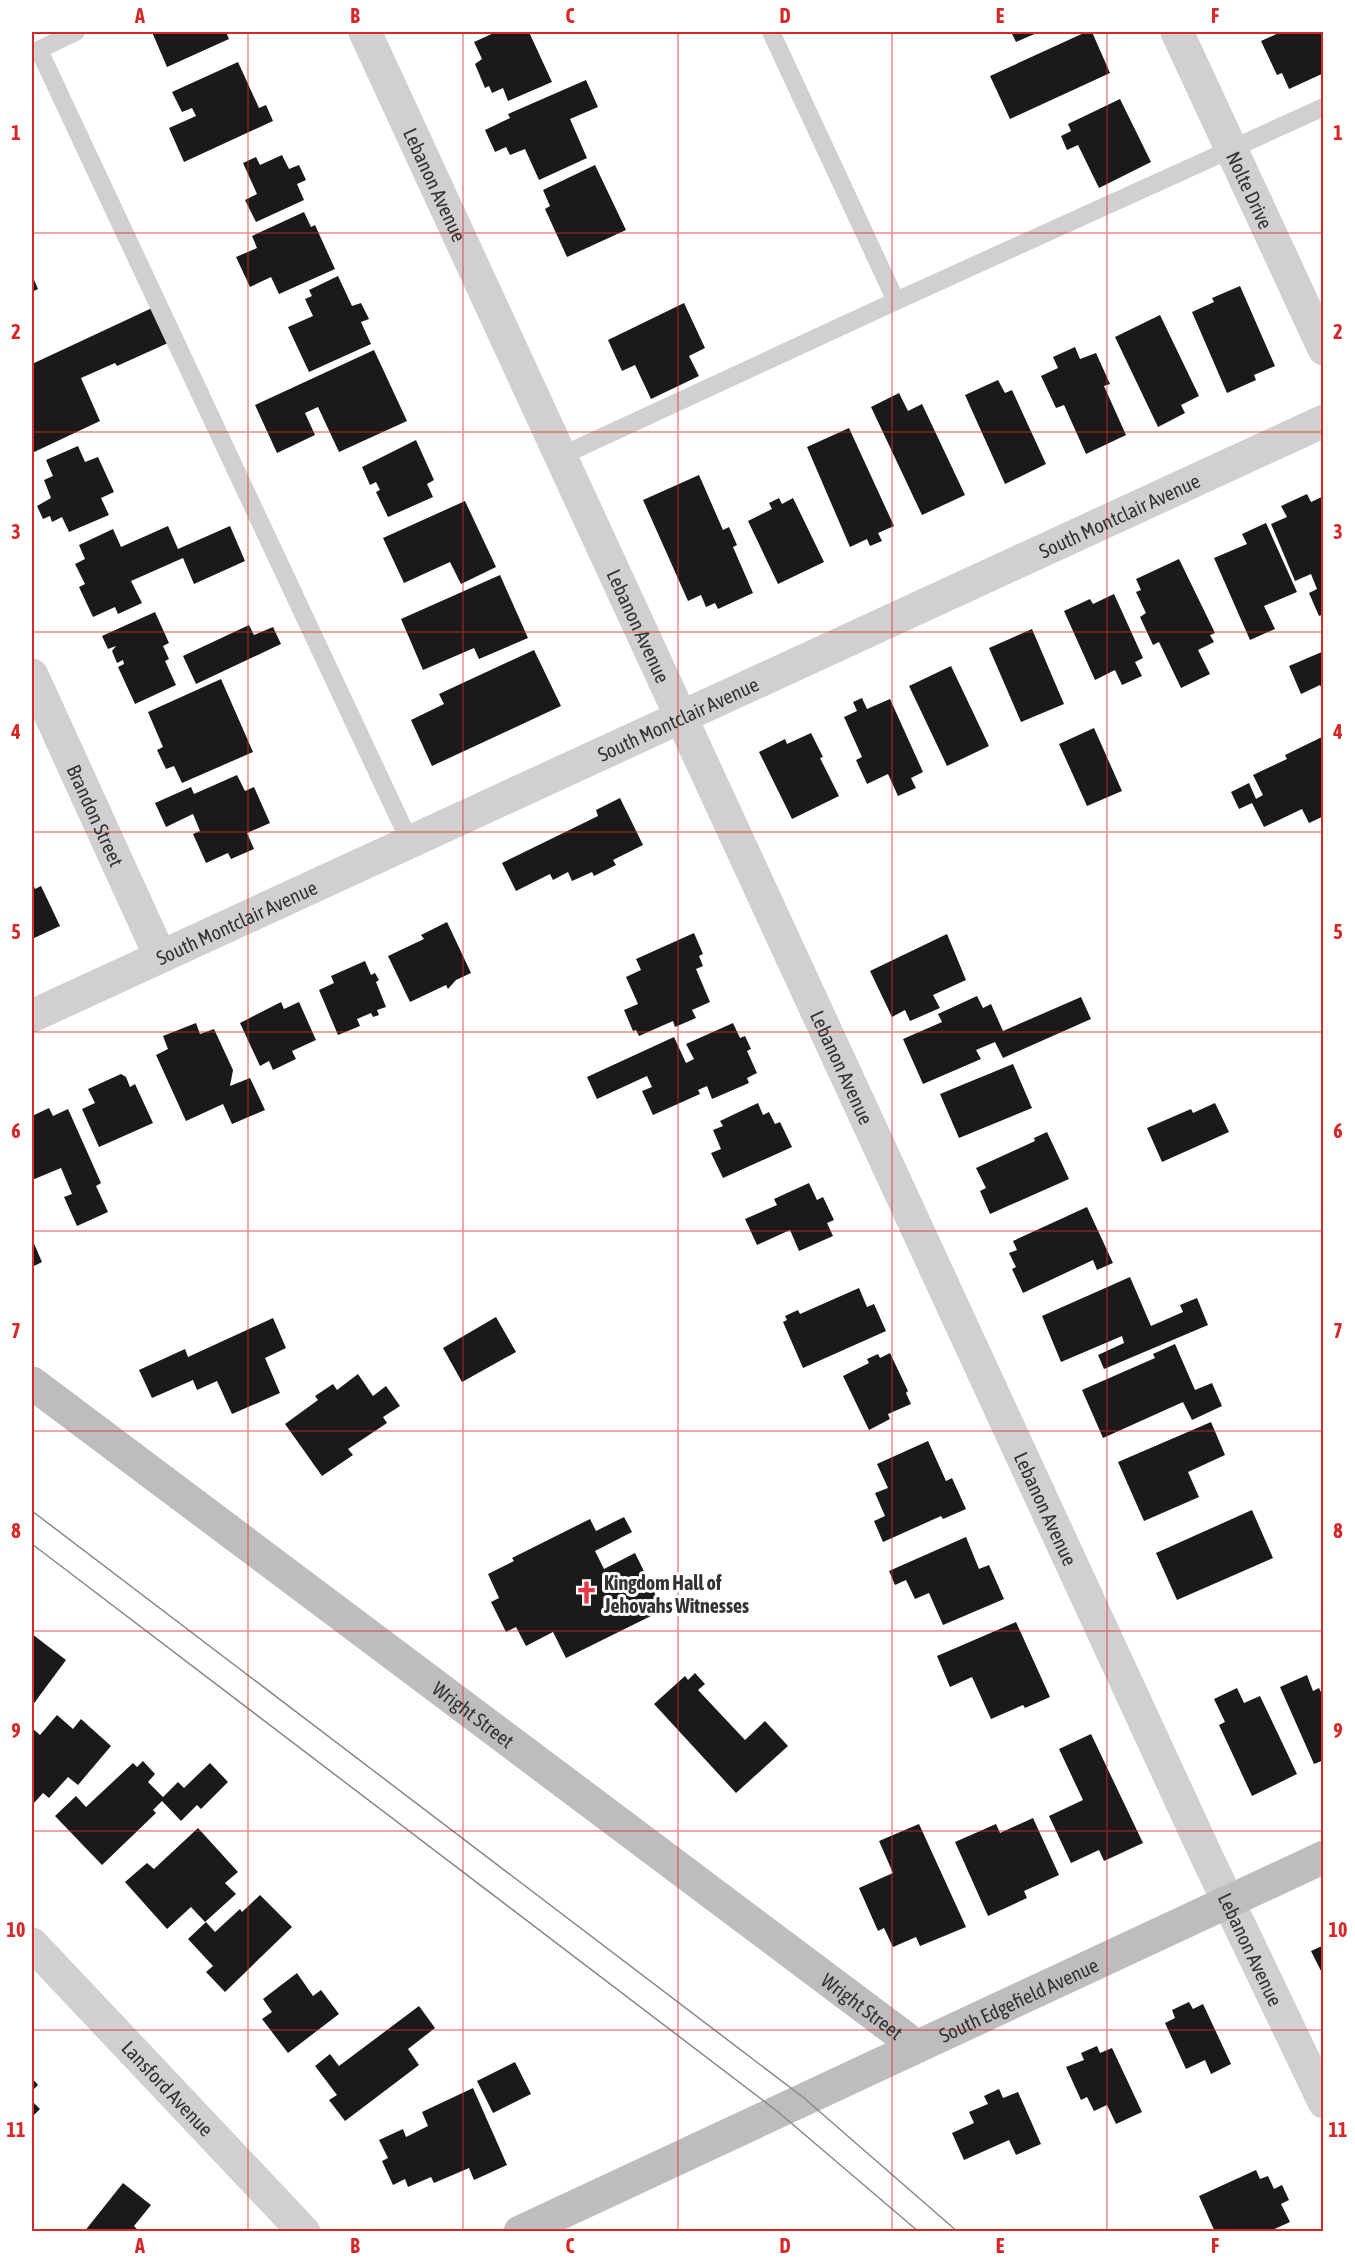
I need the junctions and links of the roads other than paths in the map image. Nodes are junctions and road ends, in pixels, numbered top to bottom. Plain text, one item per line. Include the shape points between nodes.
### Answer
1 (76, 32) edge
2 (365, 32) edge
3 (771, 32) edge
4 (1177, 32) edge
5 (35, 51) edge
6 (1323, 107) edge
7 (1231, 150) junction
8 (896, 300) junction
9 (1323, 349) edge
10 (1323, 421) edge
11 (561, 456) junction
12 (32, 675) edge
13 (680, 717) junction
14 (410, 842) junction
15 (160, 956) junction
16 (32, 1016) edge
17 (32, 1383) edge
18 (1323, 1857) edge
19 (1228, 1902) junction
20 (32, 1944) edge
21 (916, 2046) junction
22 (1323, 2102) edge
23 (304, 2232) edge
24 (520, 2232) edge

1 - 5 lane
2 - 11 street, Lebanon Avenue
3 - 8 lane
4 - 7 street, Nolte Drive
5 - 14 lane
6 - 7 lane
7 - 8 lane
7 - 9 street, Nolte Drive
8 - 11 lane
10 - 13 street, South Montclair Avenue
11 - 13 street, Lebanon Avenue
12 - 15 street, Brandon Street
13 - 14 street, South Montclair Avenue
13 - 19 street, Lebanon Avenue
14 - 15 street, South Montclair Avenue
15 - 16 street, South Montclair Avenue
17 - 21 street, Wright Street
18 - 19 street, South Edgefield Avenue
19 - 21 street, South Edgefield Avenue
19 - 22 street, Lebanon Avenue
20 - 23 street, Lansford Avenue
21 - 24 street, South Edgefield Avenue

